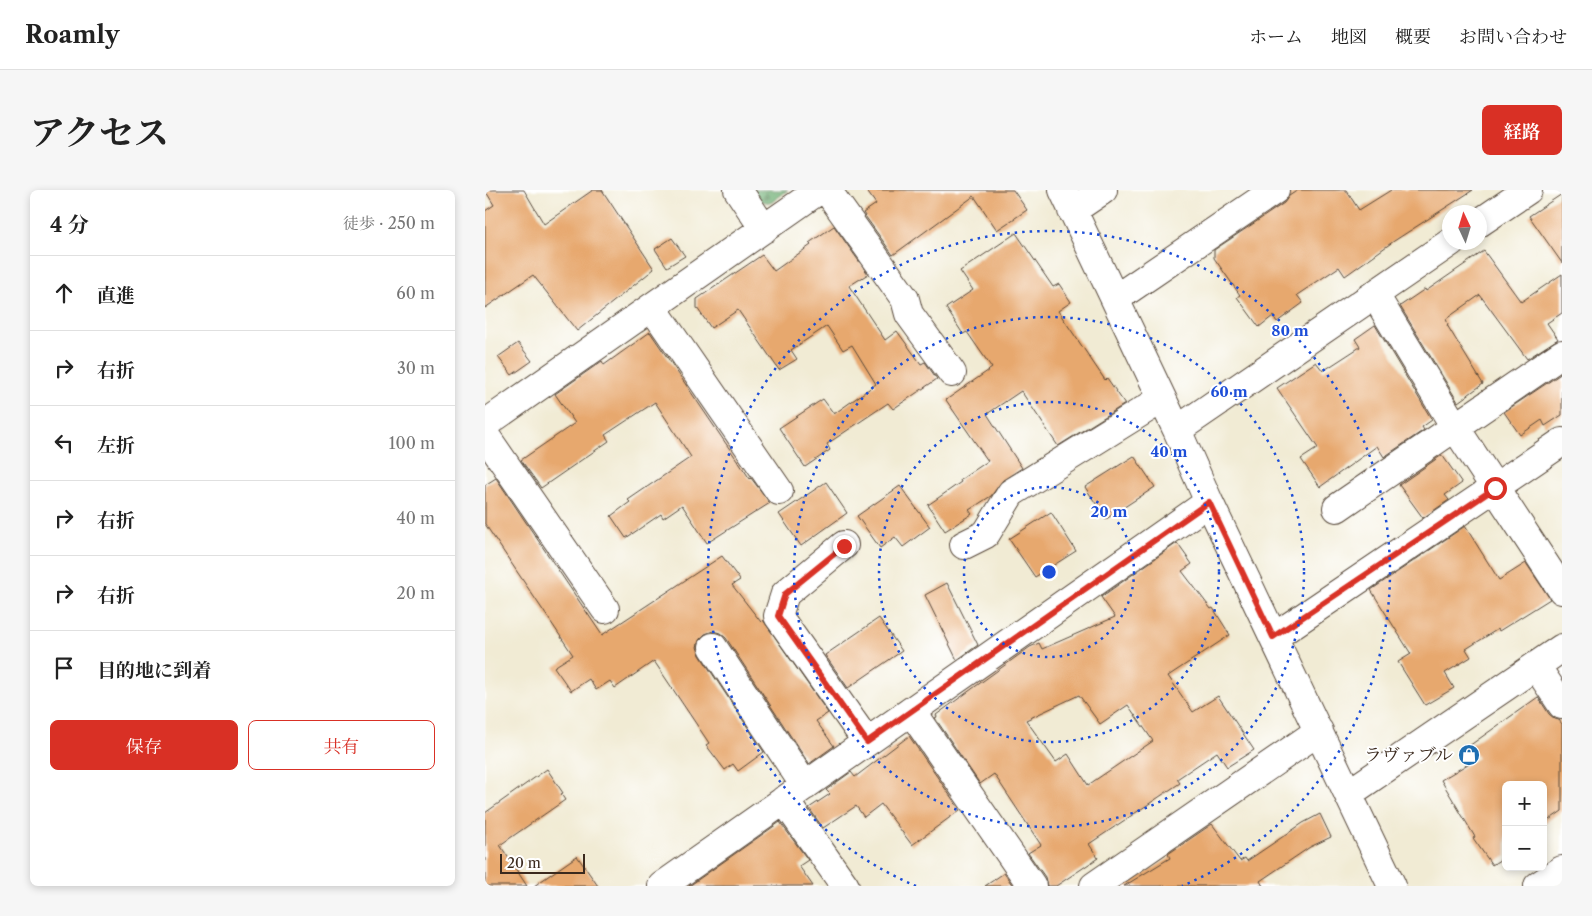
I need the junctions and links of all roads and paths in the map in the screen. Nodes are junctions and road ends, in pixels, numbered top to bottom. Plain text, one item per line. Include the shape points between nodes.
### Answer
1 (738, 190) edge
2 (819, 190) edge
3 (827, 190) edge
4 (1103, 190) edge
5 (1275, 190) edge
6 (1528, 190) edge
7 (1068, 200) edge
8 (1487, 218) edge
9 (764, 229) junction
10 (1442, 248) edge
11 (1375, 295) junction
12 (1115, 299) junction
13 (652, 307) junction
14 (1562, 354) edge
15 (952, 374) dead end
16 (1162, 399) junction
17 (485, 424) edge
18 (1455, 427) junction
19 (1177, 430) junction
20 (485, 435) edge
21 (1562, 442) edge
22 (1495, 488) junction
23 (779, 491) dead end
24 (1209, 502) junction
25 (1337, 508) dead end
26 (965, 545) dead end
27 (844, 546) dead end
28 (1562, 590) edge
29 (605, 609) dead end
30 (1273, 637) junction
31 (713, 647) dead end
32 (1562, 648) edge
33 (1536, 666) junction
34 (1562, 705) edge
35 (911, 711) junction
36 (1319, 731) junction
37 (867, 742) junction
38 (795, 793) junction
39 (1349, 794) junction
40 (1562, 870) edge
41 (666, 885) edge
42 (845, 886) edge
43 (1032, 886) edge
44 (1094, 886) edge
45 (1392, 886) edge
46 (1538, 886) edge

1 - 9 street
2 - 9 street
3 - 15 street via 905,299 909,314
4 - 7 street
5 - 12 street
6 - 8 street
7 - 12 street
9 - 13 street
10 - 11 street
11 - 18 street
11 - 19 street
12 - 16 street
13 - 17 street
13 - 23 street
14 - 18 street
16 - 19 street
16 - 26 street via 1011,493 986,534
18 - 22 street
18 - 25 street
19 - 24 street
20 - 29 street
21 - 22 street
22 - 28 street
22 - 30 street
24 - 30 street
24 - 35 street
27 - 37 street via 785,594 778,616
30 - 36 street
31 - 38 street
32 - 33 street
33 - 34 street
33 - 39 street
35 - 37 street
35 - 43 street
36 - 39 street
36 - 44 street
37 - 38 street
38 - 41 street
38 - 42 street
39 - 45 street
40 - 46 street

